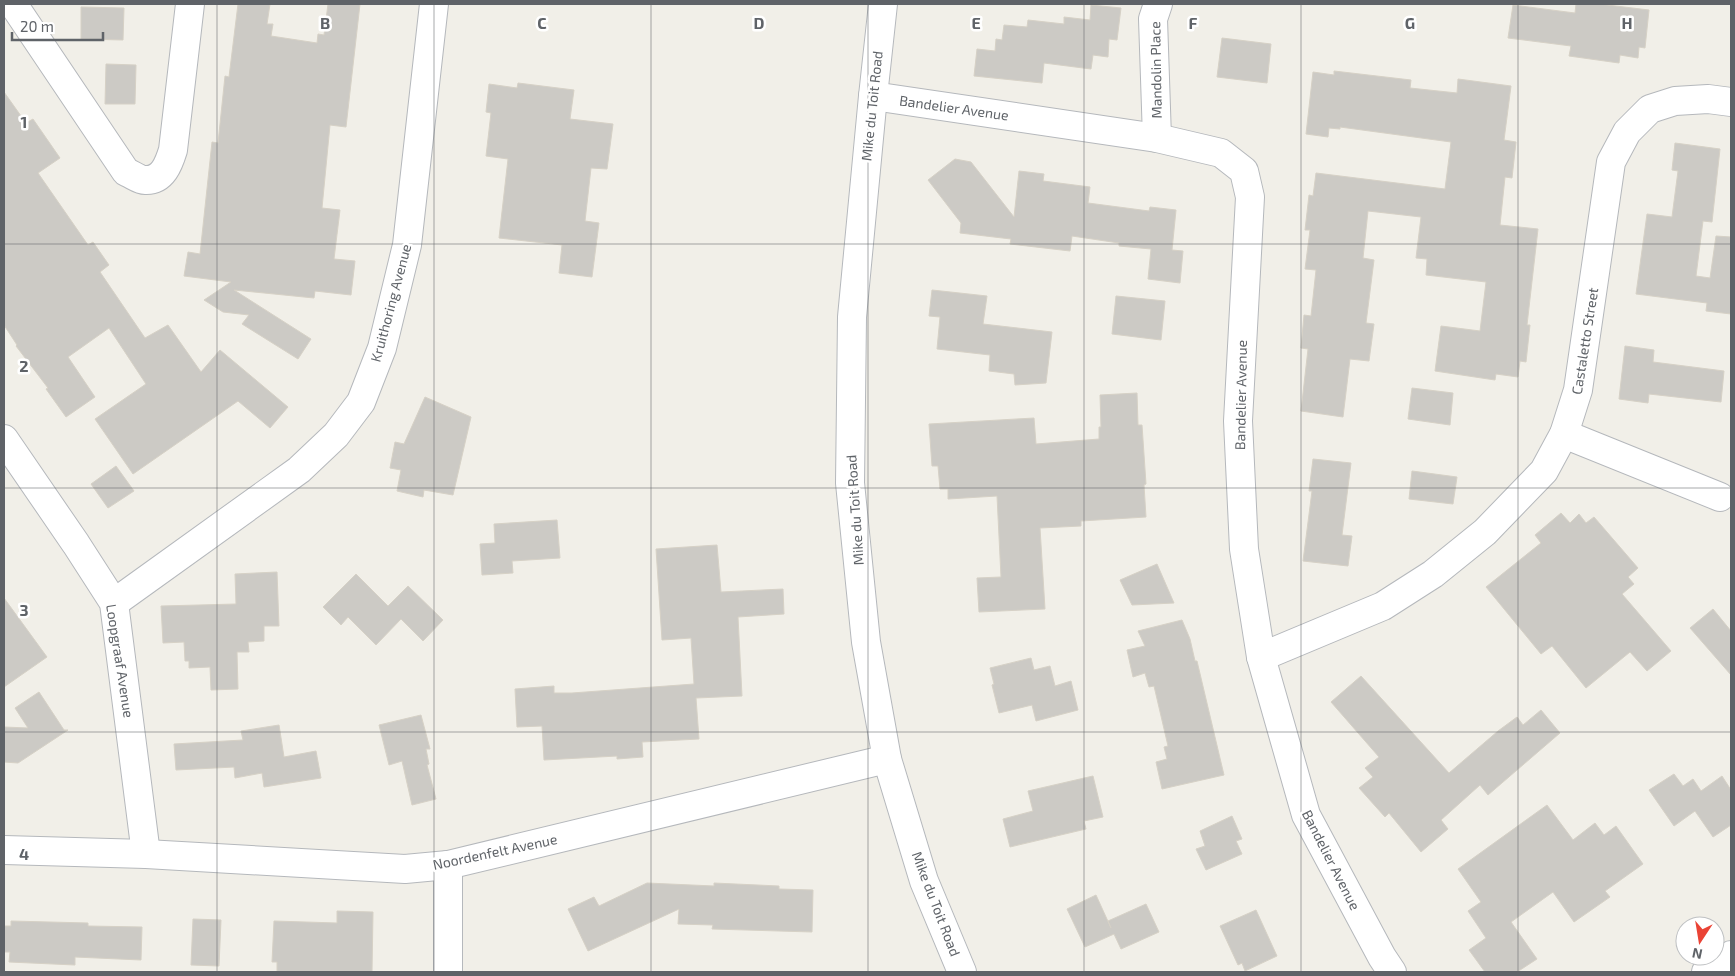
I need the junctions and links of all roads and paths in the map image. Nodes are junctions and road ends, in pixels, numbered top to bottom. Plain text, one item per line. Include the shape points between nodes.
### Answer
1 (13, 4) edge
2 (190, 4) edge
3 (434, 4) edge
4 (883, 4) edge
5 (1158, 4) edge
6 (872, 96) junction
7 (1731, 102) edge
8 (1157, 138) junction
9 (1564, 434) junction
10 (4, 439) edge
11 (1720, 497) dead end
12 (114, 603) junction
13 (1262, 657) junction
14 (887, 759) junction
15 (4, 850) edge
16 (146, 854) junction
17 (448, 866) junction
18 (1731, 955) edge
19 (448, 972) edge
20 (962, 972) edge
21 (1392, 972) edge
22 (1706, 972) edge

1 - 2 street via 126,172 144,180 157,177 167,168 173,150
3 - 12 street, Kruithoring Avenue via 407,245 382,348 361,402 336,435 299,470
4 - 6 street, Mike du Toit Road
5 - 8 street, Mandolin Place via 1154,19
6 - 8 street, Bandelier Avenue
6 - 14 street, Mike du Toit Road via 852,317 850,483 866,642
7 - 9 street, Castaletto Street via 1708,99 1675,101 1650,109 1627,132 1611,162 1578,390
8 - 13 street, Bandelier Avenue via 1221,153 1244,171 1250,197 1238,421 1244,549
9 - 11 street
9 - 13 street, Castaletto Street via 1544,470 1485,532 1432,574 1383,606
10 - 12 street, Loopgraaf Avenue
12 - 16 street, Loopgraaf Avenue
13 - 21 street, Bandelier Avenue via 1306,815
14 - 17 street, Noordenfelt Avenue
14 - 20 street, Mike du Toit Road via 924,881
15 - 16 street, Noordenfelt Avenue
16 - 17 street, Noordenfelt Avenue via 405,869
17 - 19 street
18 - 22 street

